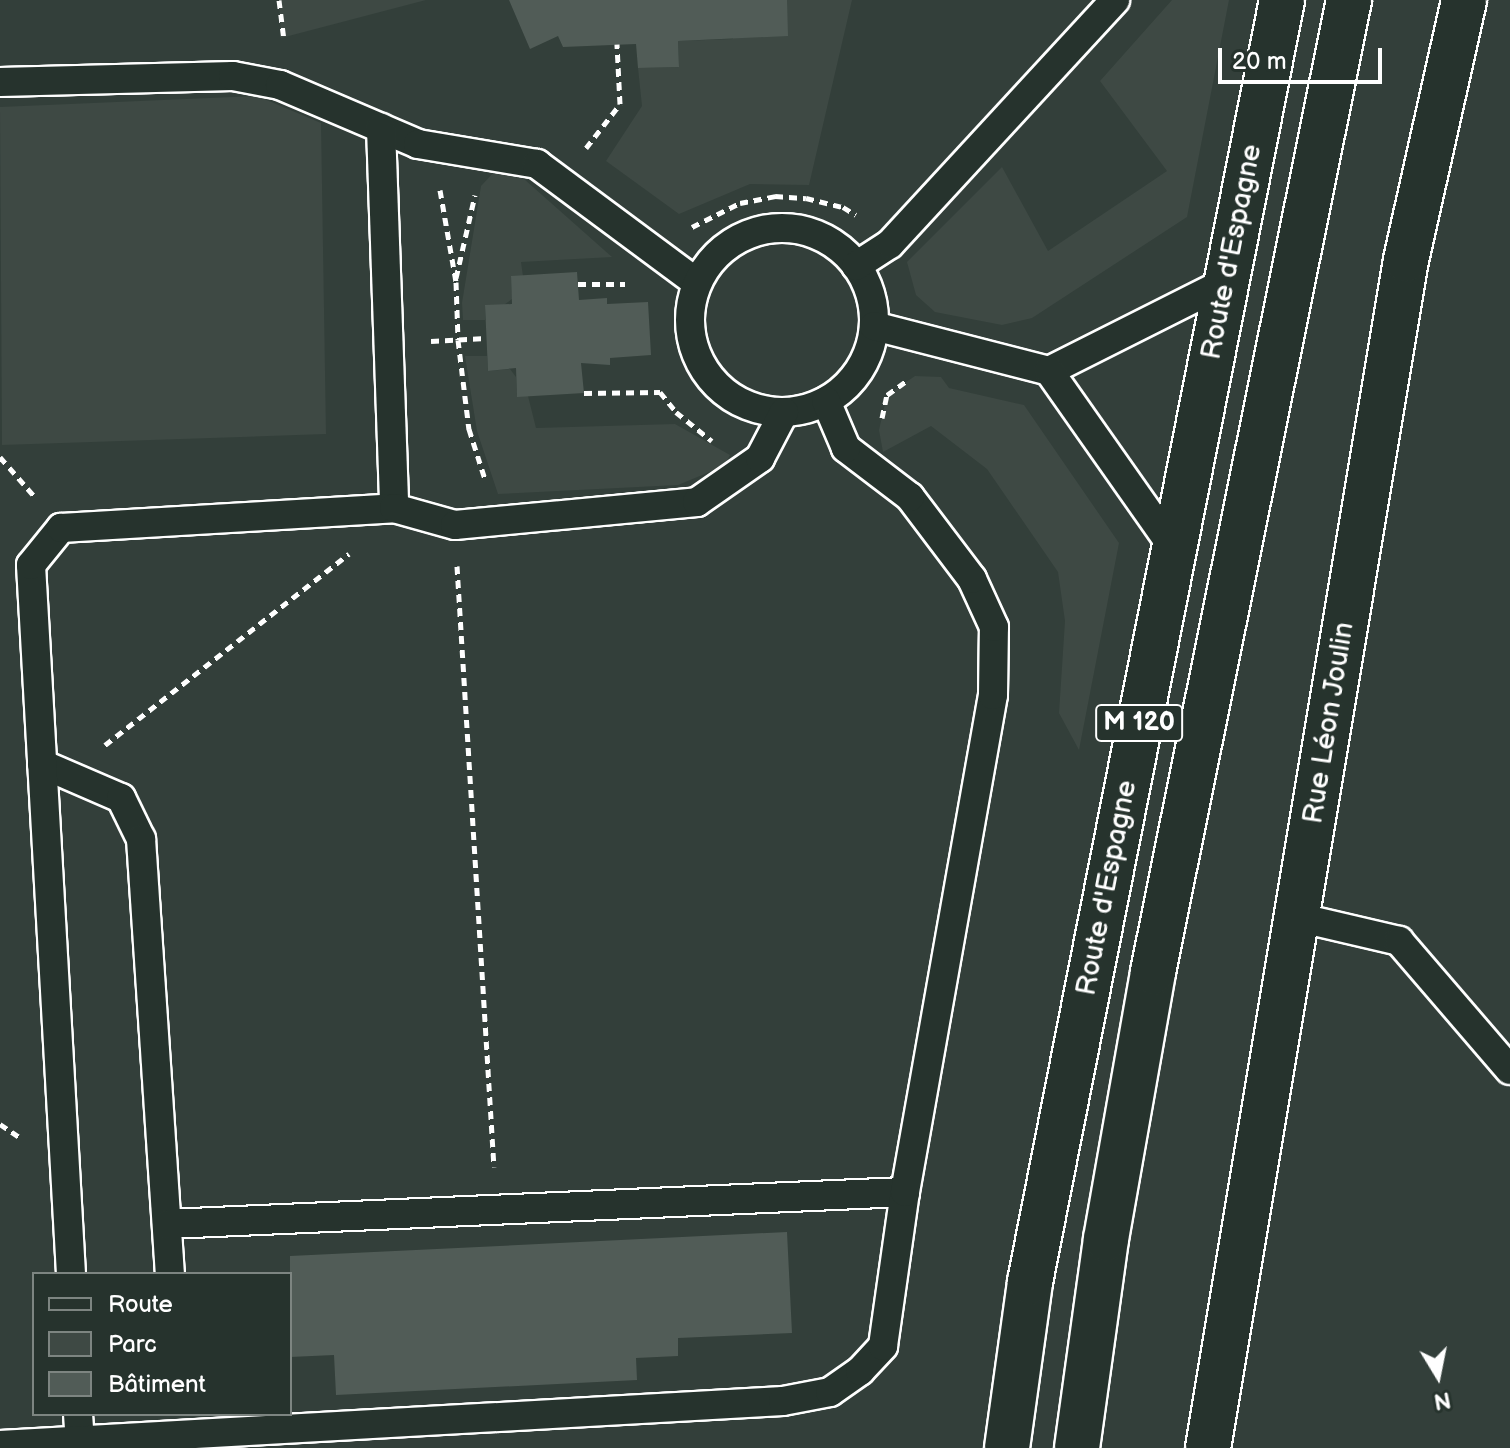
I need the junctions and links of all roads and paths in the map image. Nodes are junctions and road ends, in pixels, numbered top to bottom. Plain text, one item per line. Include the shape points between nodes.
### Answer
1 (279, 0) edge
2 (1115, 0) edge
3 (1282, 0) edge
4 (1349, 0) edge
5 (1464, 0) edge
6 (617, 44) dead end
7 (295, 46) dead end
8 (0, 82) edge
9 (381, 128) junction
10 (571, 142) dead end
11 (443, 149) junction
12 (890, 244) junction
13 (663, 259) junction
14 (856, 266) junction
15 (1226, 282) junction
16 (697, 283) junction
17 (578, 284) dead end
18 (874, 326) junction
19 (486, 338) dead end
20 (458, 340) junction
21 (388, 344) junction
22 (1049, 371) junction
23 (915, 376) dead end
24 (584, 393) dead end
25 (826, 401) junction
26 (784, 412) junction
27 (846, 448) junction
28 (760, 458) junction
29 (394, 508) junction
30 (515, 522) junction
31 (455, 525) junction
32 (1174, 549) junction
33 (353, 551) dead end
34 (54, 770) junction
35 (1297, 917) junction
36 (1510, 1070) edge
37 (905, 1192) junction
38 (504, 1208) junction
39 (168, 1224) junction
40 (71, 1272) edge
41 (170, 1272) edge
42 (78, 1416) edge
43 (181, 1426) edge
44 (80, 1443) junction
45 (0, 1445) edge
46 (1007, 1448) edge
47 (1077, 1448) edge
48 (1208, 1448) edge

1 - 7 path via 281,38
2 - 12 lane
3 - 15 main road, Route d'Espagne / M 120
4 - 47 main road, M 120 via 1153,972 1106,1239
5 - 35 main road, Rue Léon Joulin via 1406,260
6 - 10 path via 620,104 584,151
8 - 9 lane via 233,76 280,85
9 - 11 lane
9 - 21 lane
11 - 13 lane via 537,164
11 - 20 path via 438,181 456,282
12 - 13 path via 843,207 775,196 709,217 691,228
12 - 14 lane
13 - 16 lane
13 - 17 path via 645,284
14 - 16 lane via 823,239 803,230 772,228 740,237 714,256
14 - 18 lane via 870,294
15 - 22 lane
15 - 32 main road, Route d'Espagne / M 120
16 - 26 lane via 689,313 692,343 704,372 726,394 754,407
18 - 22 lane
18 - 25 lane via 859,369
19 - 20 path
20 - 21 path
20 - 30 path via 469,429 489,491
21 - 29 lane
22 - 32 lane
23 - 27 path via 887,395 879,430 883,452
24 - 28 path via 660,392 708,439
25 - 26 lane
25 - 27 lane
26 - 28 lane
27 - 37 lane via 910,497 972,579 994,627 993,695
28 - 30 lane via 697,502
29 - 31 lane
29 - 34 lane via 61,528 31,565
30 - 31 lane
31 - 38 path via 495,1179
32 - 46 main road, Route d'Espagne / M 120 via 1030,1282
33 - 34 path
34 - 39 lane via 121,798 141,839
34 - 40 lane
35 - 36 lane via 1399,941
35 - 48 main road, Rue Léon Joulin
37 - 38 lane
37 - 43 lane via 883,1346 830,1392 783,1401
38 - 39 lane
39 - 41 lane
42 - 44 lane
43 - 44 lane
44 - 45 lane

